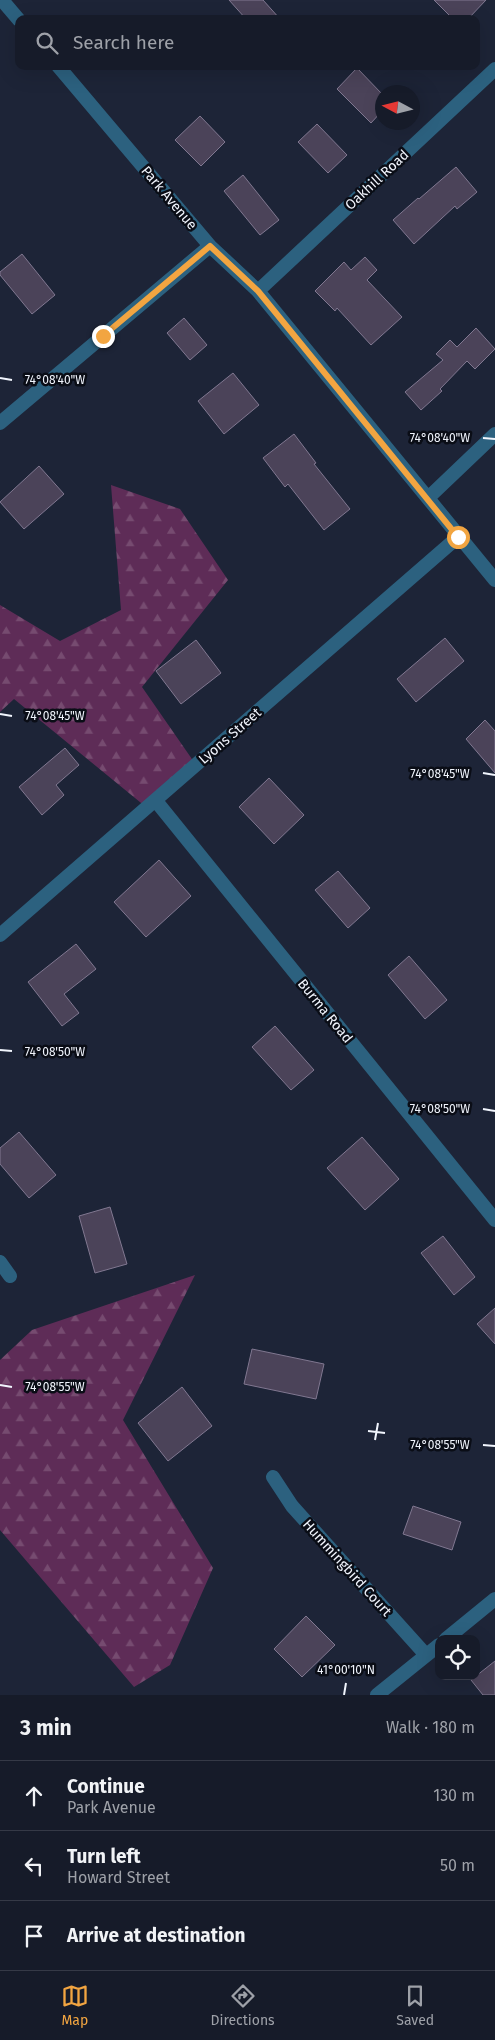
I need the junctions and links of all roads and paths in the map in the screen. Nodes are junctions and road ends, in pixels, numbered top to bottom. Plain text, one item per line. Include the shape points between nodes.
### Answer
1 (2, 0) edge
2 (15, 15) edge
3 (61, 70) edge
4 (495, 70) edge
5 (210, 246) junction
6 (258, 291) junction
7 (0, 423) edge
8 (495, 434) edge
9 (428, 498) junction
10 (458, 537) junction
11 (495, 580) edge
12 (156, 801) junction
13 (0, 935) edge
14 (495, 1220) edge
15 (0, 1262) edge
16 (10, 1276) dead end
17 (273, 1477) dead end
18 (495, 1599) edge
19 (451, 1635) edge
20 (435, 1648) edge
21 (426, 1656) junction
22 (377, 1695) edge

1 - 2 street
3 - 5 street, Park Avenue
4 - 6 street, Oakhill Road
5 - 6 street, Park Avenue
5 - 7 street
6 - 9 street, Park Avenue
8 - 9 street
9 - 10 street, Park Avenue
10 - 11 street, Park Avenue
10 - 12 street, Lyons Street
12 - 13 street, Lyons Street
12 - 14 street, Burma Road
15 - 16 street
17 - 21 street, Hummingbird Court via 292,1506
18 - 19 street
20 - 21 street
21 - 22 street

